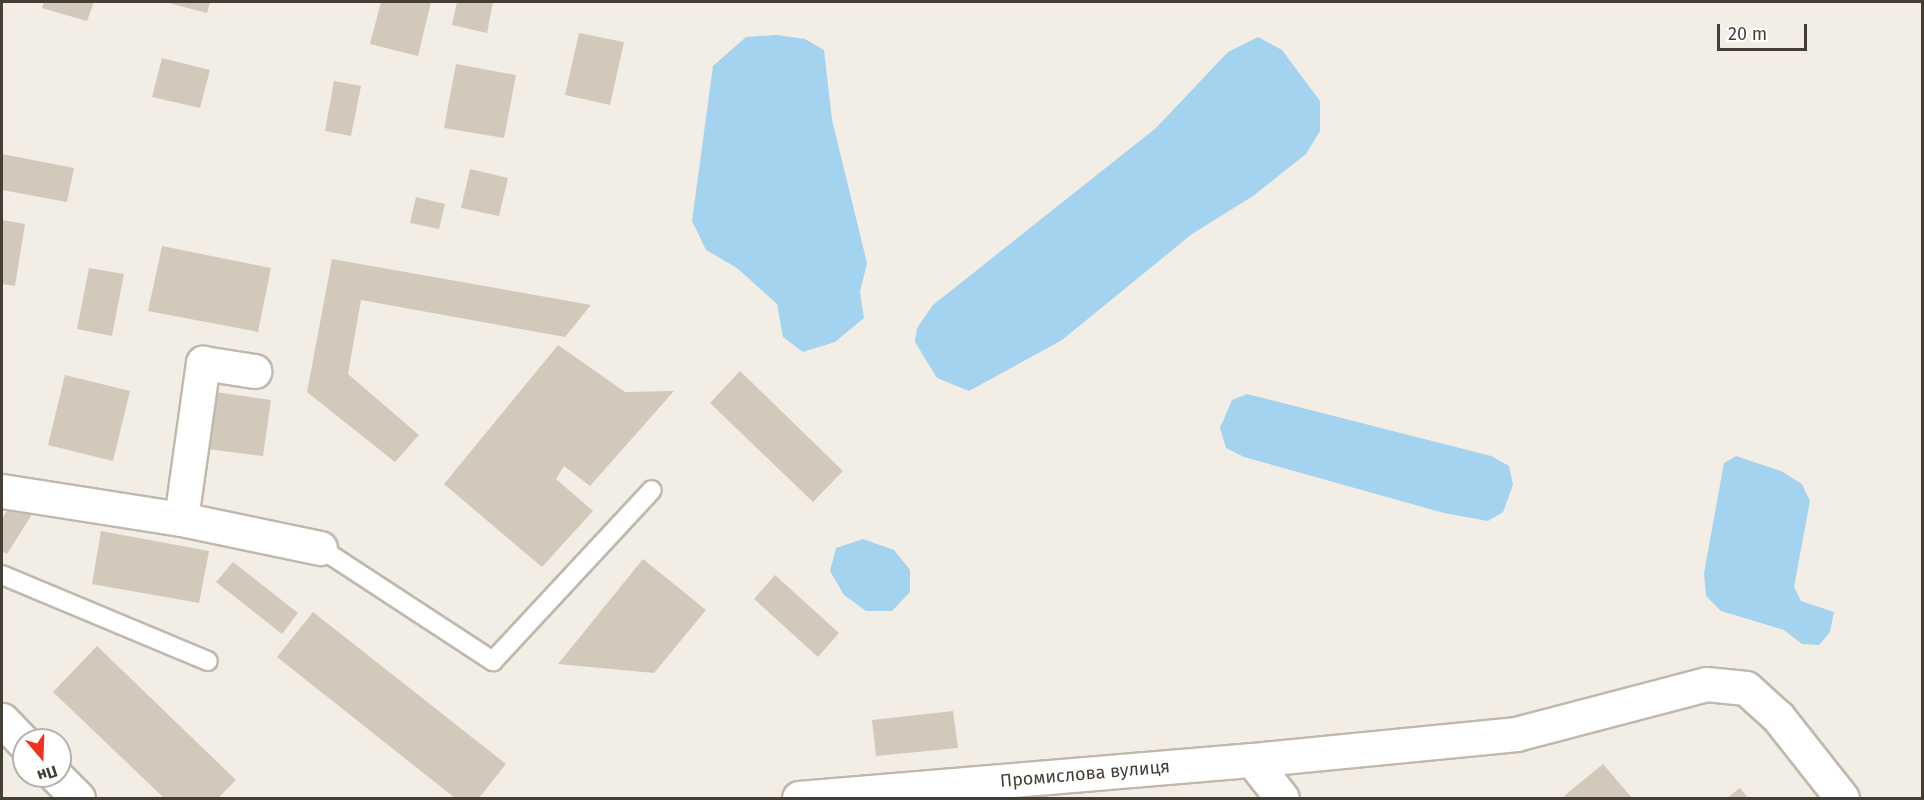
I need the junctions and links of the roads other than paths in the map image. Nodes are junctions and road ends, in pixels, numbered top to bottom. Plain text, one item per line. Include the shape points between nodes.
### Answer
1 (254, 371) dead end
2 (652, 490) dead end
3 (2, 491) edge
4 (181, 519) junction
5 (320, 548) joint
6 (2, 575) edge
7 (208, 661) dead end
8 (1252, 760) junction
9 (798, 798) edge
10 (1282, 798) edge
11 (1842, 798) edge

1 - 4 street via 203,363
2 - 5 lane via 493,661
3 - 4 street
4 - 5 street
6 - 7 lane
8 - 9 street, Промислова вулиця
8 - 10 street
8 - 11 street, Промислова вулиця via 1516,734 1706,684 1746,688 1778,717

